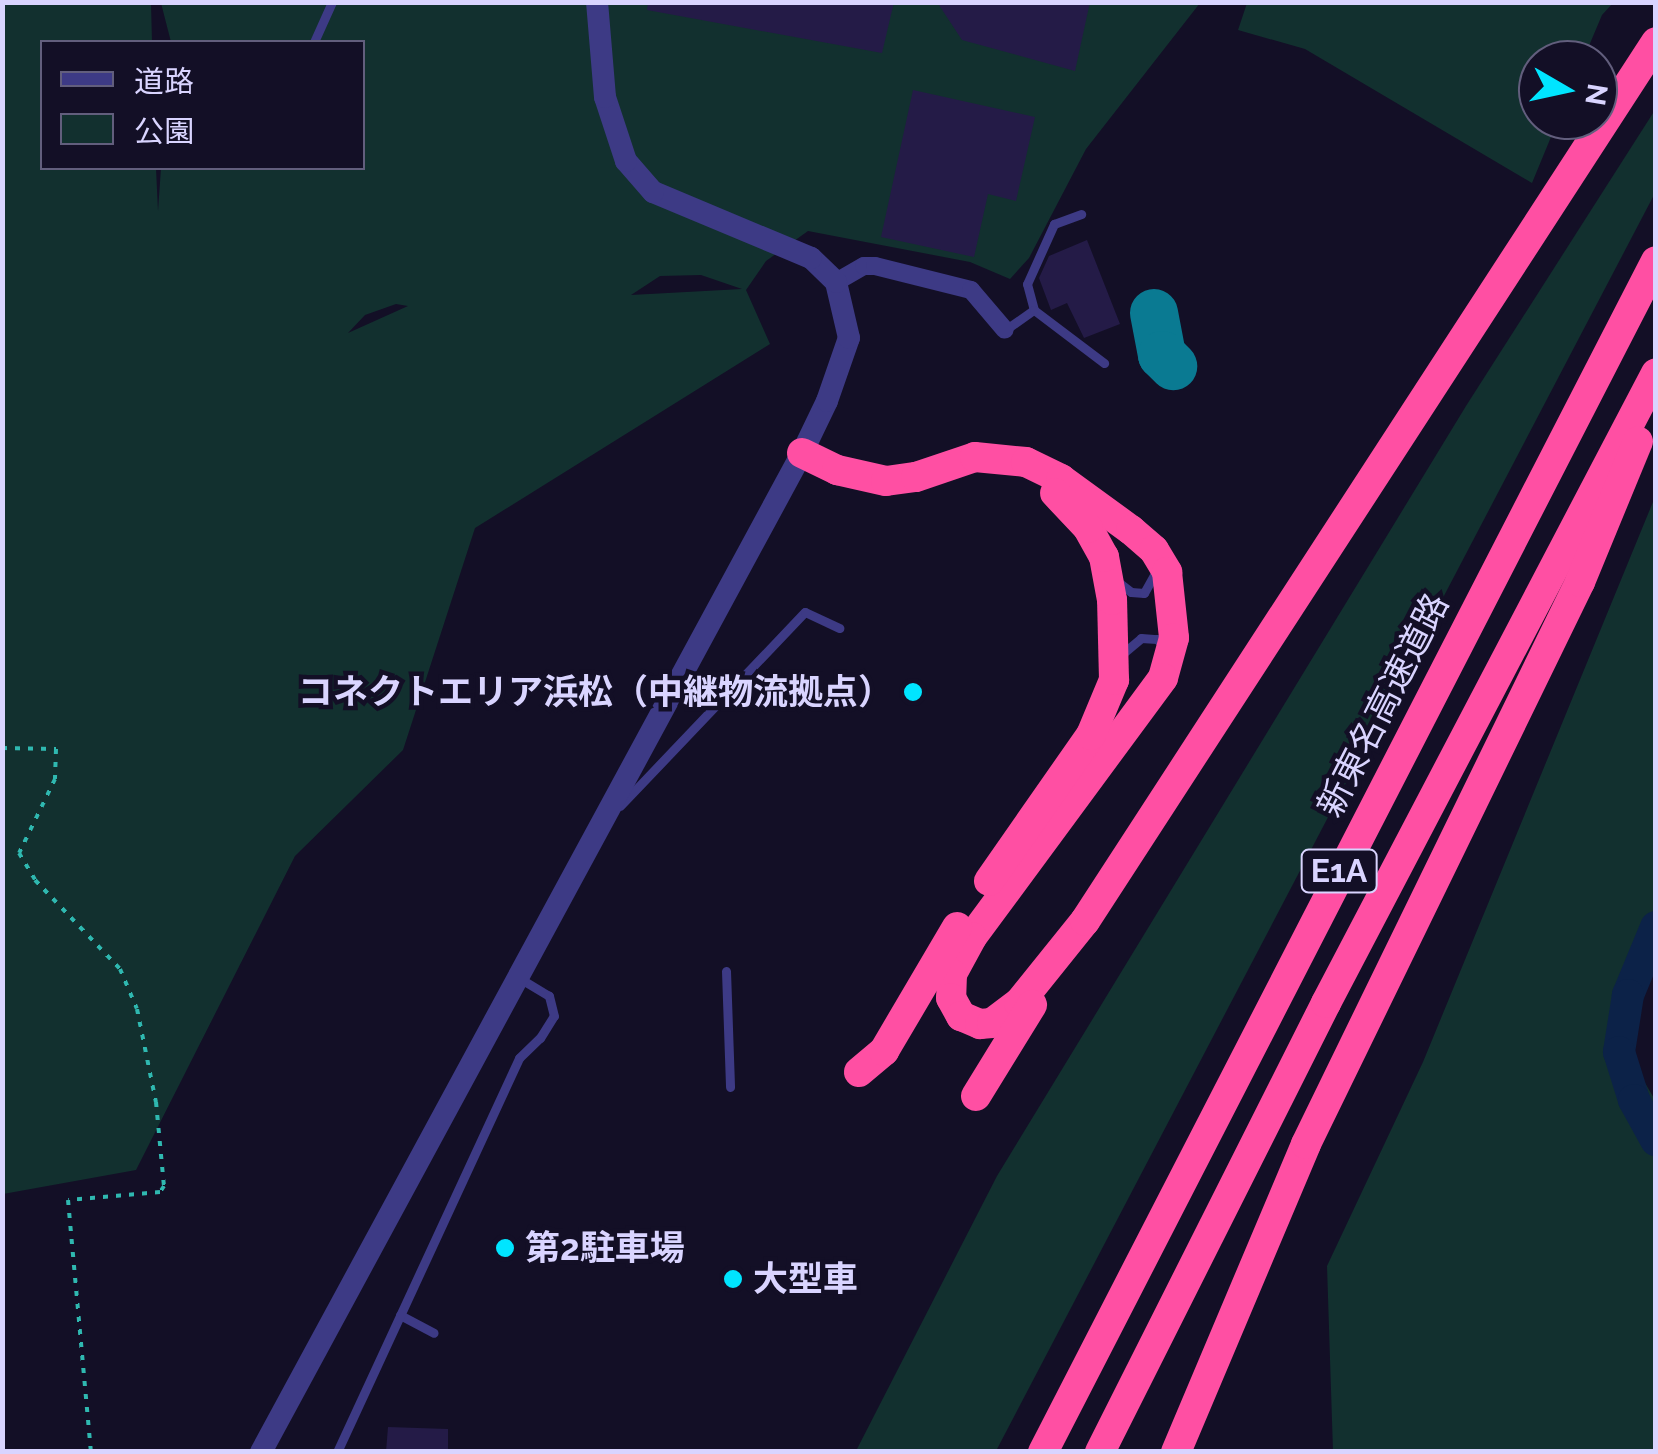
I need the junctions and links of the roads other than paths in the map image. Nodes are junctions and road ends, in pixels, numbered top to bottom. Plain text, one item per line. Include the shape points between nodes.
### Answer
1 (332, 2) edge
2 (597, 2) edge
3 (315, 40) edge
4 (1656, 42) edge
5 (1081, 214) dead end
6 (1656, 261) edge
7 (836, 282) junction
8 (1034, 310) junction
9 (1005, 330) joint
10 (1104, 363) dead end
11 (1656, 373) edge
12 (1656, 396) edge
13 (797, 462) junction
14 (1154, 550) junction
15 (1108, 572) junction
16 (840, 628) dead end
17 (1115, 666) junction
18 (1170, 666) junction
19 (603, 821) junction
20 (1085, 920) junction
21 (726, 971) dead end
22 (516, 976) junction
23 (859, 1072) dead end
24 (730, 1087) dead end
25 (976, 1096) dead end
26 (400, 1315) junction
27 (434, 1333) dead end
28 (261, 1452) edge
29 (337, 1452) edge
30 (1043, 1452) edge
31 (1100, 1452) edge
32 (1176, 1452) edge

1 - 3 lane
2 - 7 street via 605,97 626,161 653,192 811,258
4 - 20 highway
5 - 8 lane via 1054,224 1027,284
6 - 30 highway, 新東名高速道路 / E1A
7 - 9 street via 875,266 971,290
7 - 13 street via 849,338 828,402
8 - 9 lane
8 - 10 lane
11 - 31 highway, E1A
12 - 32 highway via 1580,582 1306,1144
13 - 14 highway via 886,481 975,457 1026,462 1061,479
13 - 15 highway via 887,495 978,471 1027,477 1078,514
13 - 19 street
14 - 15 lane via 1155,574 1144,592 1131,592
14 - 18 highway via 1170,584
15 - 17 highway
16 - 19 lane via 805,612
17 - 18 lane via 1134,641 1150,637 1163,646
17 - 23 highway via 1091,735 929,969 884,1051
18 - 20 highway via 963,951 952,974 954,1008 980,1024 1002,1019
19 - 22 street
20 - 25 highway
21 - 24 lane
22 - 26 lane via 549,996 554,1016 519,1058
22 - 28 street
26 - 27 lane
26 - 29 lane

